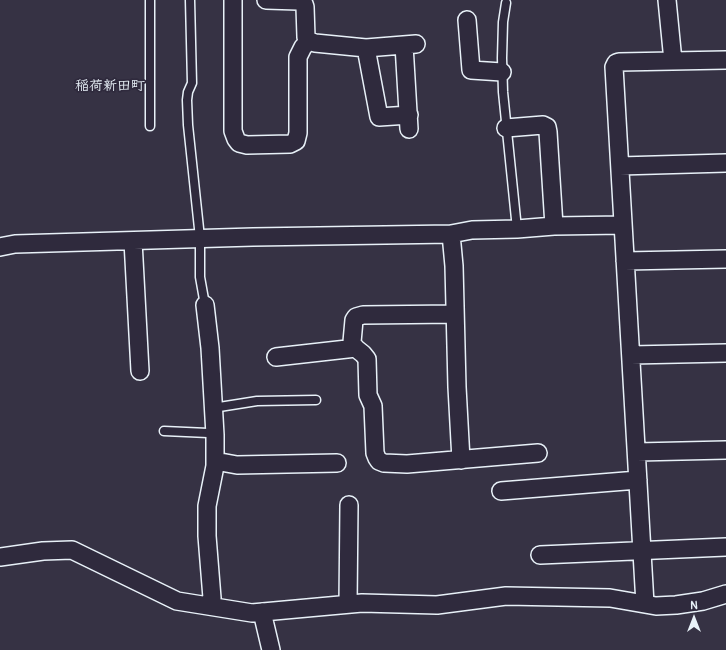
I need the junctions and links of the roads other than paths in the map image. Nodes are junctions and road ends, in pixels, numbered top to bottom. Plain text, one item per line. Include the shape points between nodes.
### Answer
1 (150, 0) edge
2 (190, 0) edge
3 (234, 0) edge
4 (266, 0) edge
5 (667, 0) edge
6 (506, 3) dead end
7 (467, 20) dead end
8 (309, 41) junction
9 (366, 48) junction
10 (726, 60) edge
11 (674, 61) junction
12 (502, 72) junction
13 (150, 126) dead end
14 (506, 128) junction
15 (726, 163) edge
16 (620, 166) junction
17 (623, 225) junction
18 (554, 226) junction
19 (517, 230) junction
20 (451, 234) junction
21 (200, 238) junction
22 (133, 241) junction
23 (0, 247) edge
24 (726, 259) edge
25 (625, 261) junction
26 (205, 305) joint
27 (455, 314) junction
28 (356, 348) junction
29 (726, 353) edge
30 (631, 355) junction
31 (276, 357) dead end
32 (140, 371) dead end
33 (316, 400) dead end
34 (213, 408) junction
35 (164, 431) dead end
36 (215, 433) junction
37 (726, 450) edge
38 (637, 452) junction
39 (538, 453) dead end
40 (461, 460) junction
41 (215, 461) junction
42 (337, 463) dead end
43 (638, 480) junction
44 (501, 491) dead end
45 (349, 506) dead end
46 (726, 546) edge
47 (642, 550) junction
48 (540, 555) dead end
49 (0, 557) edge
50 (726, 594) edge
51 (348, 604) junction
52 (645, 604) junction
53 (211, 606) junction
54 (262, 612) junction
55 (271, 650) edge

1 - 13 lane
2 - 21 lane via 192,83 187,100
3 - 8 street via 233,131 239,143 276,145 296,141 298,57
4 - 8 street via 298,1 304,4 306,37
5 - 11 street
6 - 12 lane
7 - 12 street via 471,70
8 - 9 street via 315,44
9 - 9 street via 410,45 409,122 379,117
10 - 11 street
11 - 16 street via 616,63 614,67
12 - 14 lane
14 - 18 street via 546,127
14 - 19 lane
15 - 16 street
16 - 17 street
17 - 18 street
17 - 25 street
18 - 19 street
19 - 20 street via 472,230
20 - 21 street
20 - 27 street
21 - 22 street
21 - 26 lane via 200,277
22 - 23 street via 15,244
22 - 32 street
24 - 25 street
25 - 30 street
26 - 34 street
27 - 28 street via 360,316 353,324 352,342
27 - 40 street
28 - 31 street
28 - 40 street via 367,359 368,395 374,411 375,453 379,461 391,464
29 - 30 street
30 - 38 street
33 - 34 lane via 257,401
34 - 36 street
35 - 36 lane
36 - 41 street
37 - 38 street
38 - 43 street
39 - 40 street
41 - 42 street via 237,465
41 - 53 street via 207,506
43 - 44 street
43 - 47 street
45 - 51 street
46 - 47 street
47 - 48 street
47 - 52 street
49 - 53 street via 72,550 177,600
50 - 52 street via 676,605
51 - 52 street via 437,605 506,596 610,598
51 - 54 street
53 - 54 street via 252,613
54 - 55 street

